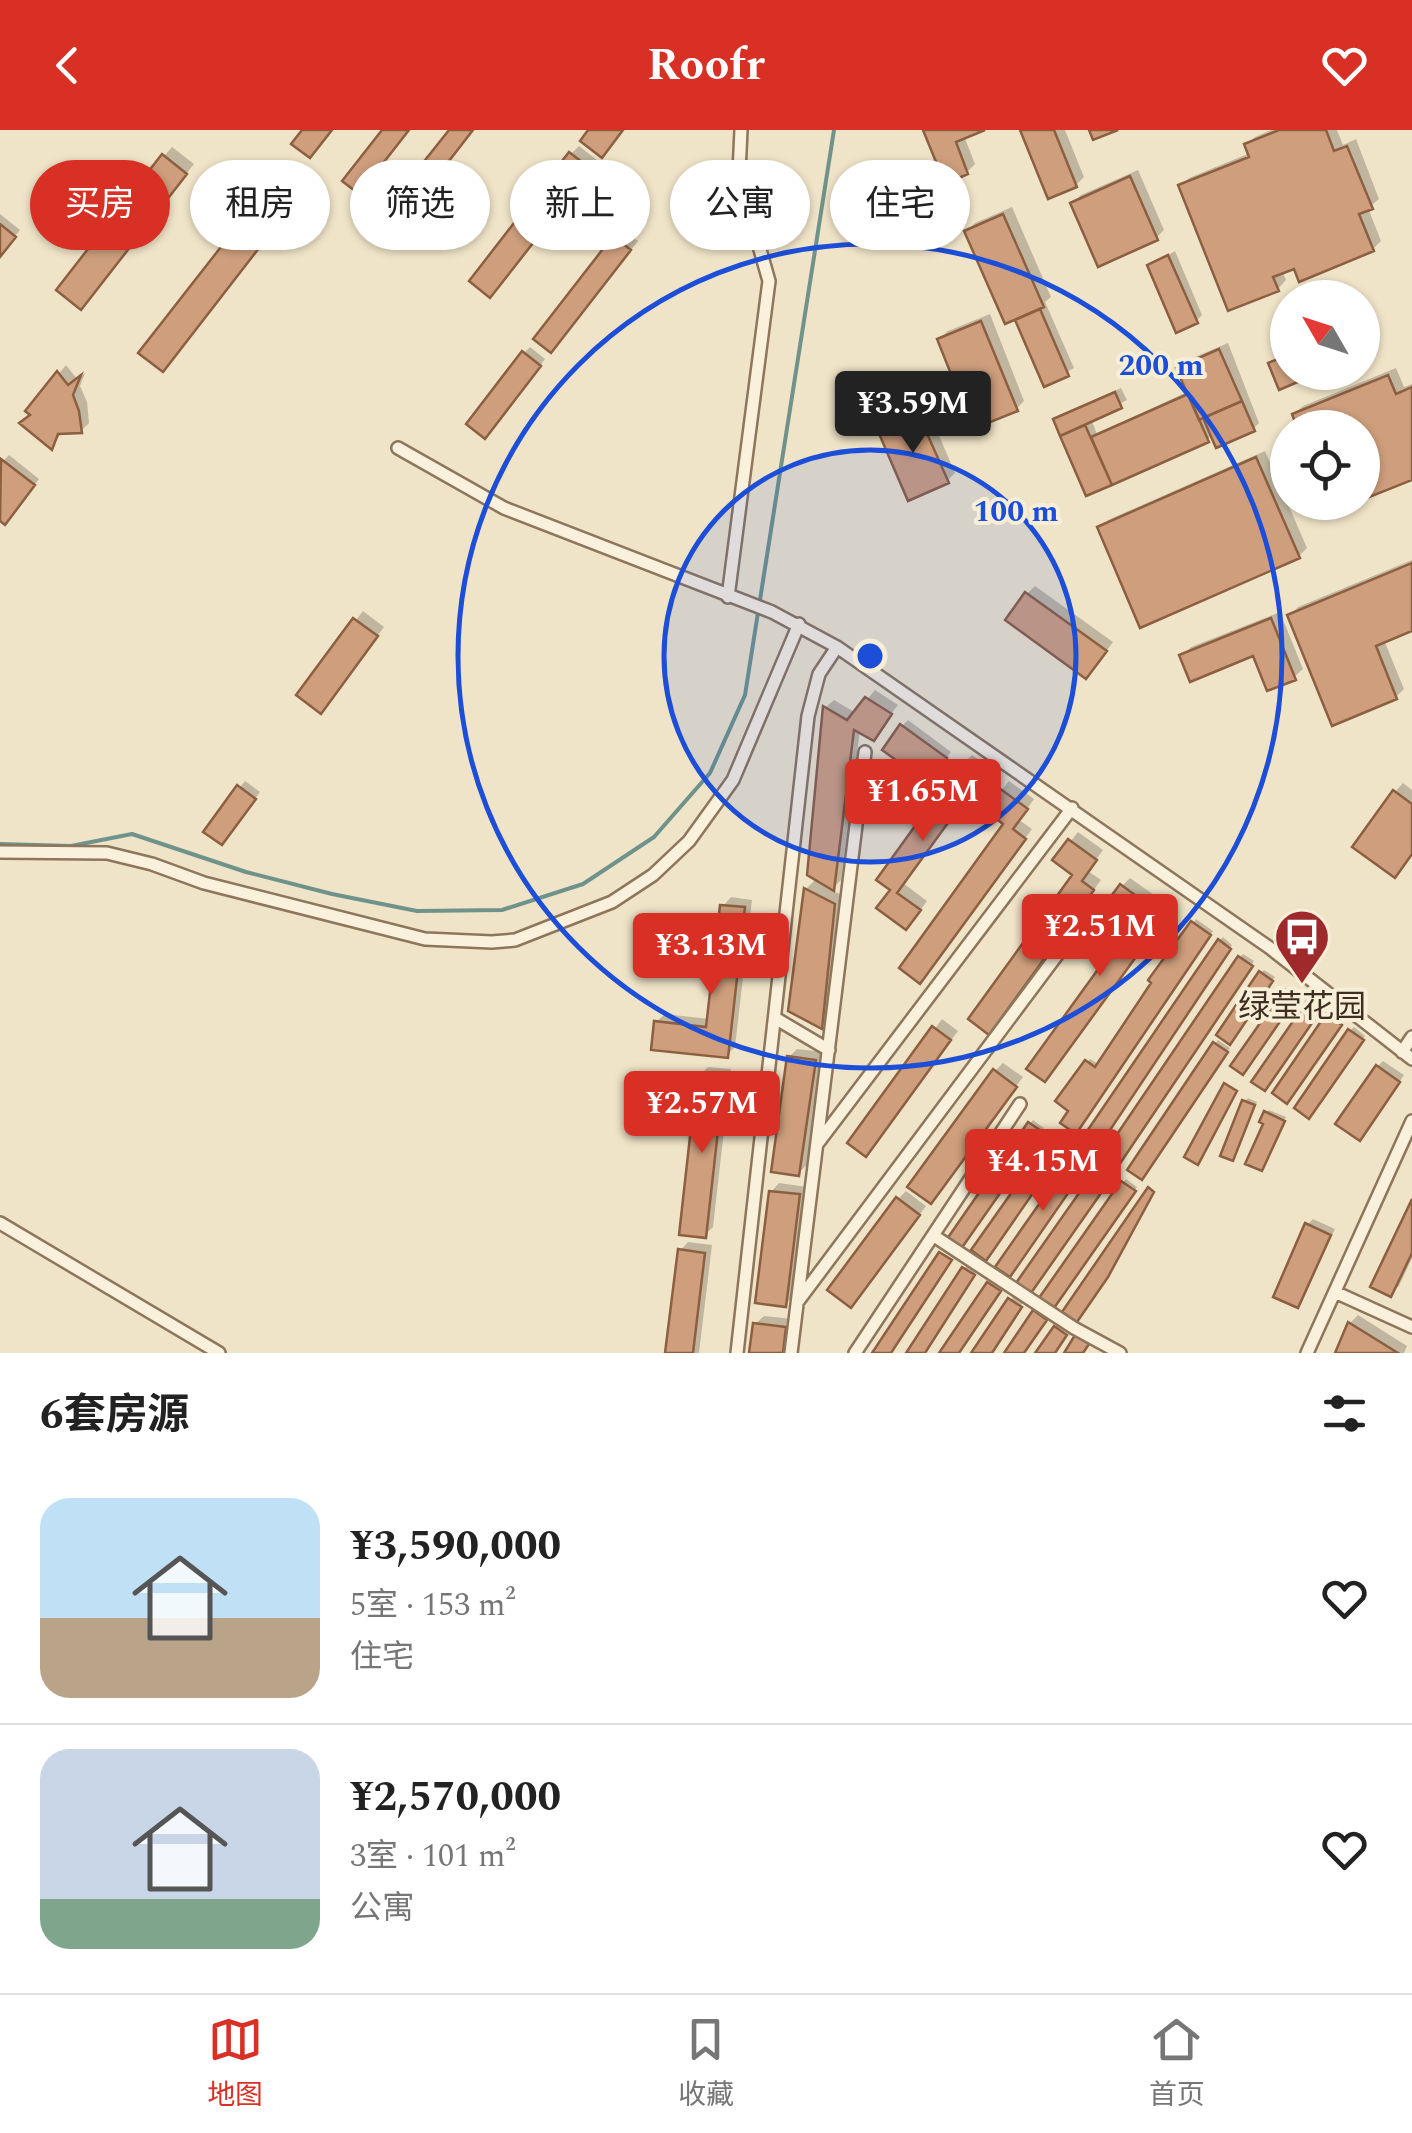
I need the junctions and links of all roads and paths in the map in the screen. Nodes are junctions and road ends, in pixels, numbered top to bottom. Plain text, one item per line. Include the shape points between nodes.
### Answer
1 (741, 130) edge
2 (398, 448) dead end
3 (728, 597) junction
4 (800, 624) junction
5 (837, 646) junction
6 (866, 752) dead end
7 (1072, 808) junction
8 (0, 852) edge
9 (1090, 911) dead end
10 (774, 1018) junction
11 (1412, 1038) edge
12 (829, 1050) junction
13 (1407, 1055) edge
14 (1020, 1104) dead end
15 (1412, 1121) edge
16 (818, 1144) junction
17 (0, 1222) edge
18 (934, 1236) junction
19 (1337, 1292) junction
20 (798, 1301) junction
21 (1412, 1326) edge
22 (219, 1353) edge
23 (737, 1353) edge
24 (792, 1353) edge
25 (855, 1353) edge
26 (1120, 1353) edge
27 (1307, 1353) edge

1 - 3 street via 738,193 769,281
2 - 3 street via 504,508
3 - 4 street
4 - 5 street
4 - 8 street via 733,780 689,841 612,902 515,940 425,939 106,853
5 - 7 street
5 - 10 street via 808,716
6 - 12 street
7 - 13 street via 1289,961
7 - 16 street
9 - 20 street
10 - 12 street
10 - 23 street
11 - 13 street
12 - 16 street
14 - 18 street
15 - 19 street
16 - 20 street
17 - 22 street
18 - 25 street
18 - 26 street
19 - 21 street
19 - 27 street
20 - 24 street

